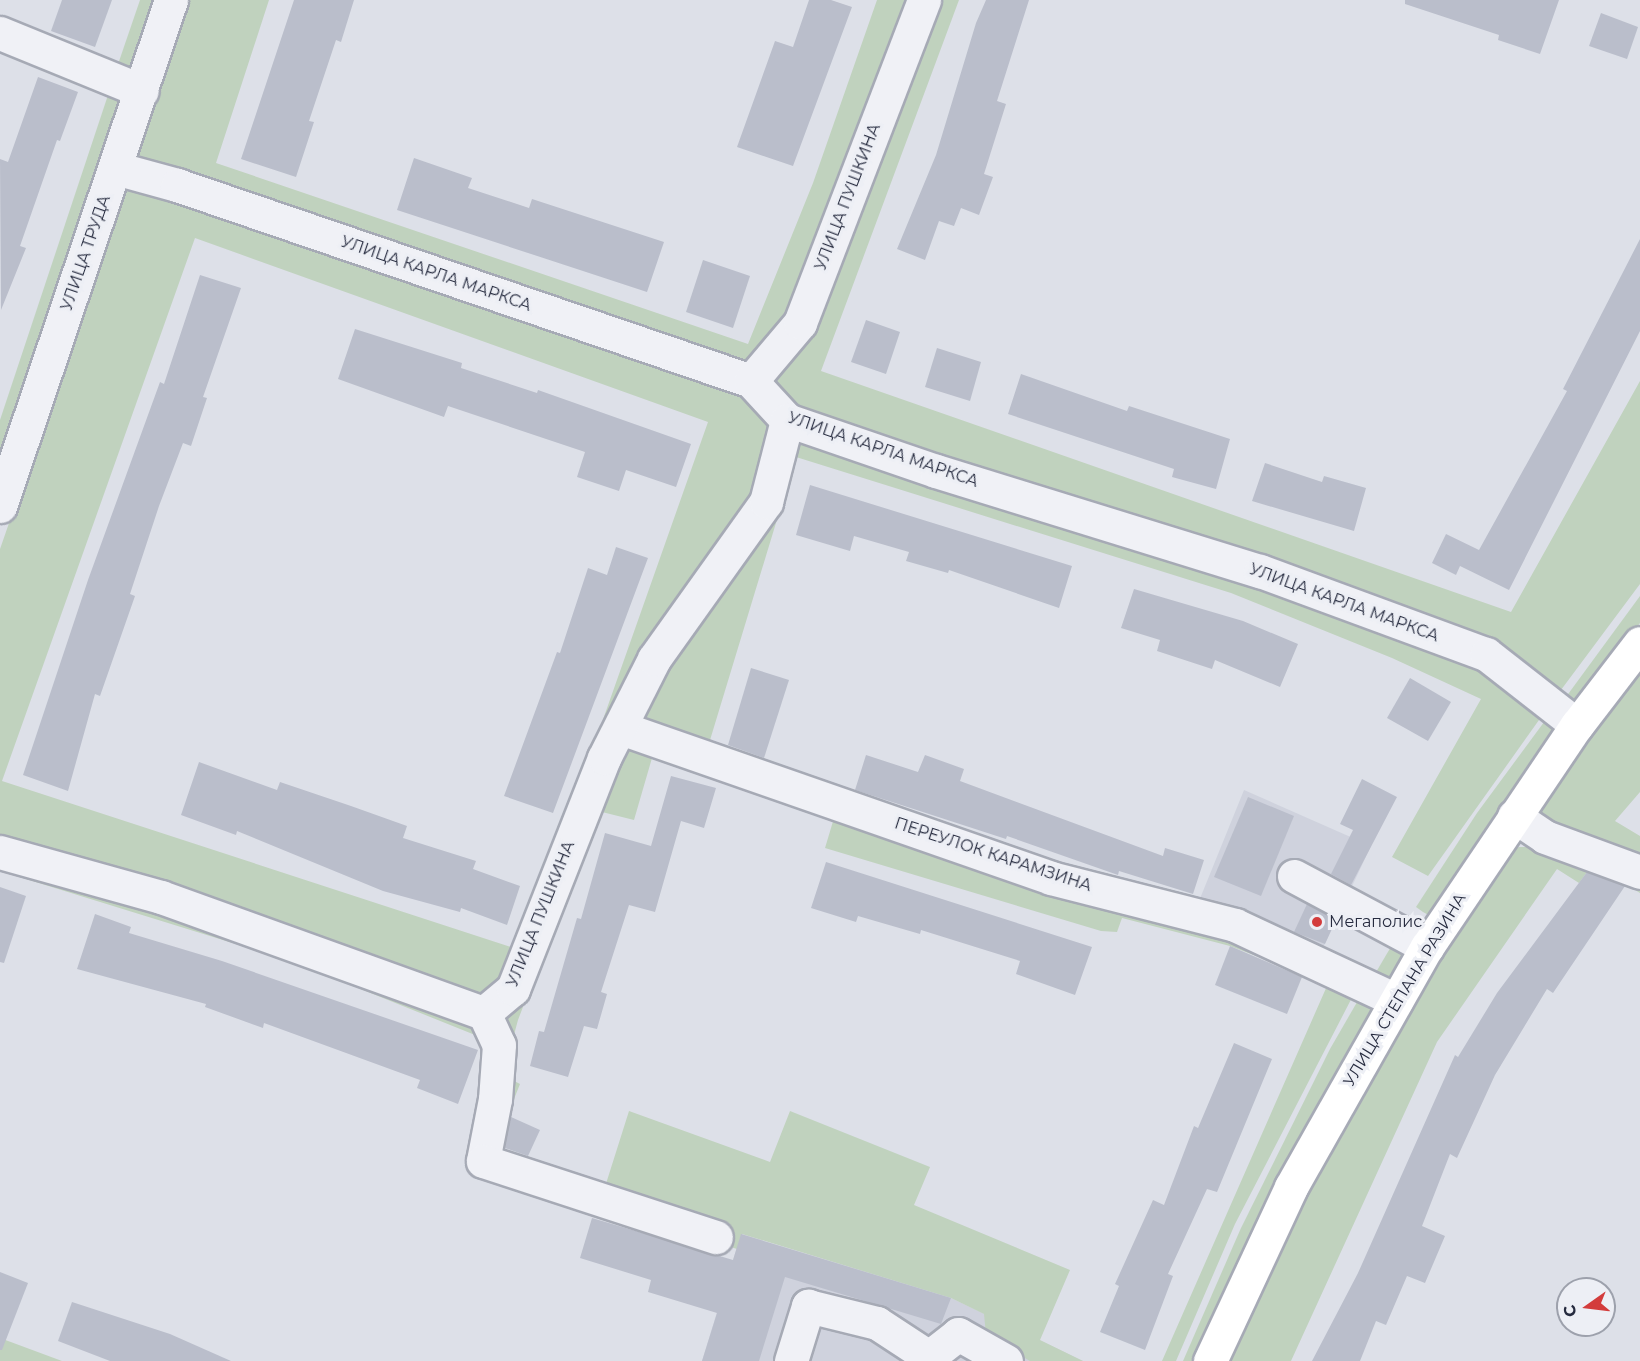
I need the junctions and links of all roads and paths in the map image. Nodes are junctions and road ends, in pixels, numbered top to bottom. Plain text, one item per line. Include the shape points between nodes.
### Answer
1 (171, 0) edge
2 (924, 0) edge
3 (0, 33) edge
4 (142, 91) junction
5 (115, 168) junction
6 (751, 381) junction
7 (787, 420) junction
8 (0, 506) edge
9 (1640, 643) edge
10 (1577, 725) junction
11 (621, 728) junction
12 (1514, 816) junction
13 (0, 852) edge
14 (1640, 872) edge
15 (1294, 876) dead end
16 (1427, 947) junction
17 (1396, 1000) junction
18 (484, 1013) junction
19 (716, 1238) dead end
20 (929, 1359) edge
21 (791, 1361) edge
22 (1006, 1361) edge
23 (1210, 1361) edge

1 - 4 street, УЛИЦА ТРУДА
2 - 6 street, УЛИЦА ПУШКИНА via 800,323
3 - 4 street
4 - 5 street, УЛИЦА ТРУДА
5 - 6 street, УЛИЦА КАРЛА МАРКСА via 177,185
5 - 8 street, УЛИЦА ТРУДА
6 - 7 street, УЛИЦА КАРЛА МАРКСА
7 - 10 street, УЛИЦА КАРЛА МАРКСА via 936,471 1260,571 1486,654
7 - 11 street, УЛИЦА ПУШКИНА via 766,502 654,659
9 - 10 main road, УЛИЦА СТЕПАНА РАЗИНА
10 - 12 main road, УЛИЦА СТЕПАНА РАЗИНА
11 - 17 street, ПЕРЕУЛОК КАРАМЗИНА via 1051,878 1235,925
11 - 18 street, УЛИЦА ПУШКИНА via 604,758 513,989
12 - 14 street via 1545,837
12 - 16 main road, УЛИЦА СТЕПАНА РАЗИНА
13 - 18 street via 161,897
15 - 16 street
16 - 17 main road, УЛИЦА СТЕПАНА РАЗИНА
17 - 23 main road, УЛИЦА СТЕПАНА РАЗИНА via 1287,1196
18 - 19 street via 499,1046 495,1099 483,1161
20 - 21 street via 877,1323 808,1306
20 - 22 street via 958,1334

